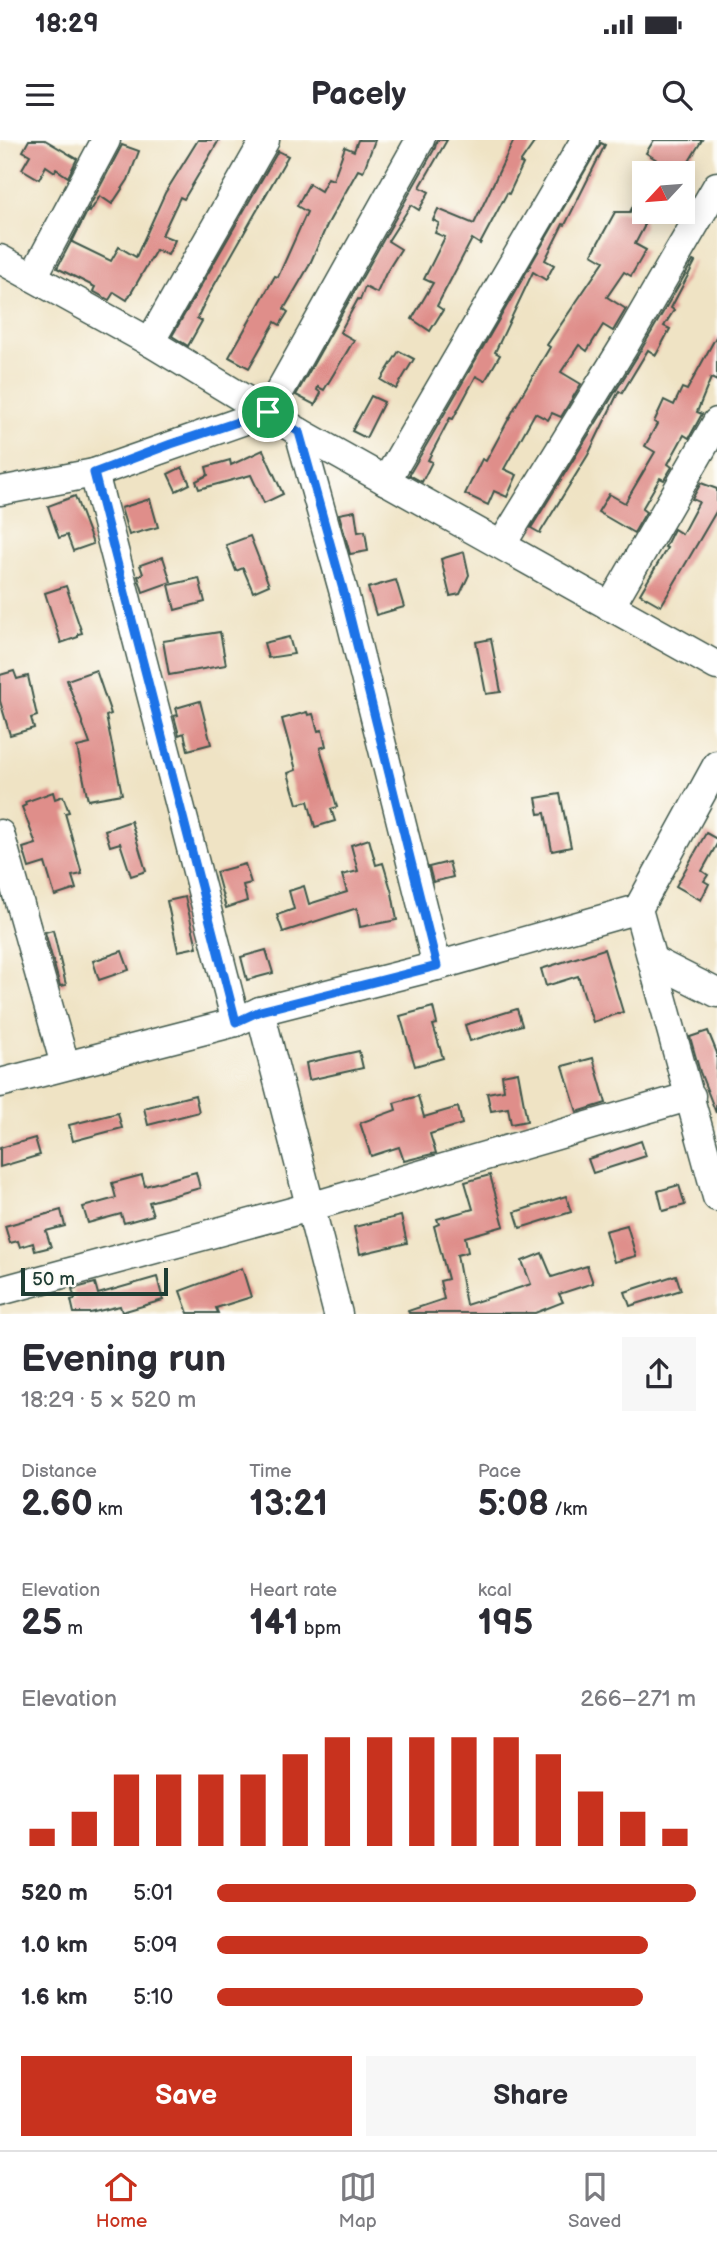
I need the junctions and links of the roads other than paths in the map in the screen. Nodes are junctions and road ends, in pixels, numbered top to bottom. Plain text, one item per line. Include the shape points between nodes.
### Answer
1 (106, 140) edge
2 (265, 140) edge
3 (420, 140) edge
4 (585, 140) edge
5 (717, 186) edge
6 (0, 259) edge
7 (33, 277) junction
8 (150, 342) junction
9 (268, 412) junction
10 (717, 422) edge
11 (299, 432) junction
12 (94, 473) junction
13 (386, 481) junction
14 (0, 491) edge
15 (502, 544) junction
16 (610, 607) junction
17 (717, 666) edge
18 (717, 765) edge
19 (0, 834) edge
20 (638, 909) junction
21 (652, 960) junction
22 (437, 966) junction
23 (717, 993) edge
24 (248, 1016) junction
25 (65, 1065) junction
26 (0, 1083) edge
27 (691, 1096) junction
28 (717, 1197) edge
29 (310, 1207) junction
30 (0, 1291) edge
31 (338, 1314) edge

1 - 7 street
2 - 8 street
3 - 9 street
4 - 13 street
5 - 15 street
6 - 7 street
7 - 8 street
8 - 9 street
9 - 11 street
9 - 12 street
10 - 16 street
11 - 13 street
11 - 22 street
12 - 14 street
12 - 24 street
13 - 15 street
15 - 16 street
16 - 17 street
18 - 20 street
19 - 25 street
20 - 21 street
20 - 22 street
21 - 23 street
21 - 27 street
22 - 24 street
24 - 25 street
24 - 29 street
25 - 26 street
27 - 28 street
27 - 29 street
29 - 30 street
29 - 31 street

